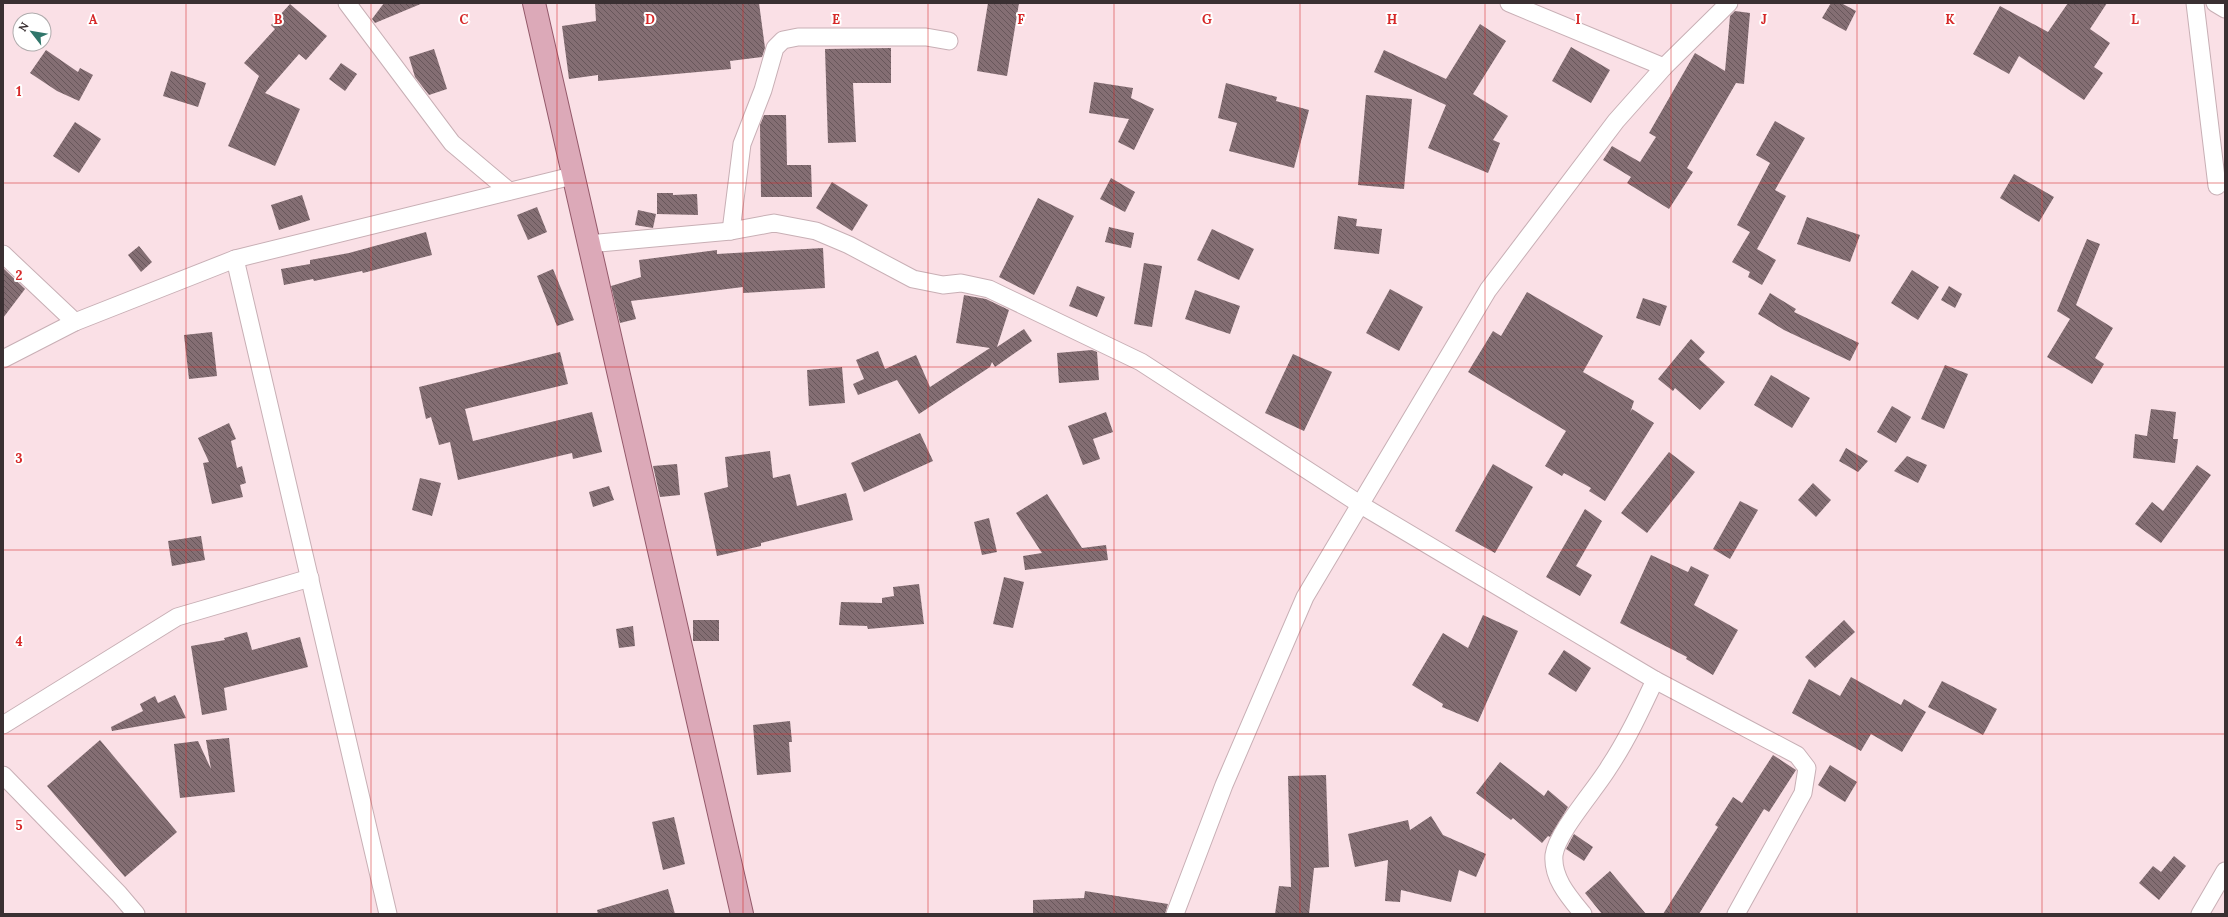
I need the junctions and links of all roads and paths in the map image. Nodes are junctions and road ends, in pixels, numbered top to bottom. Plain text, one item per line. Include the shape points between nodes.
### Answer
1 (347, 3) edge
2 (534, 3) edge
3 (1509, 3) edge
4 (1729, 3) edge
5 (2194, 3) edge
6 (2215, 3) edge
7 (2225, 9) edge
8 (949, 40) dead end
9 (1664, 67) junction
10 (572, 176) junction
11 (2217, 186) dead end
12 (509, 191) junction
13 (731, 232) junction
14 (588, 244) junction
15 (3, 254) edge
16 (235, 259) junction
17 (75, 322) junction
18 (3, 359) edge
19 (1361, 505) junction
20 (310, 578) junction
21 (1654, 680) junction
22 (3, 725) edge
23 (3, 776) edge
24 (2225, 871) edge
25 (136, 914) edge
26 (388, 914) edge
27 (742, 914) edge
28 (1175, 914) edge
29 (1583, 914) edge
30 (1736, 914) edge
31 (2200, 914) edge

1 - 12 street via 452,143
2 - 10 main road
3 - 9 street
4 - 9 street
5 - 11 street
6 - 7 street
8 - 13 street via 926,37 798,37 783,40 774,48 763,90 742,144
9 - 19 street via 1616,121 1488,290
10 - 12 street
10 - 14 main road
12 - 16 street
13 - 14 street
13 - 19 street via 774,223 816,231 849,245 913,279 943,285 961,283 989,289 1141,362
14 - 27 main road
15 - 17 street
16 - 17 street
16 - 20 street
17 - 18 street
19 - 21 street
19 - 28 street via 1305,597 1224,785
20 - 22 street via 177,617
20 - 26 street
21 - 29 street via 1610,767 1560,838 1554,854 1555,872
21 - 30 street via 1797,755 1807,768 1803,793
23 - 25 street
24 - 31 street

